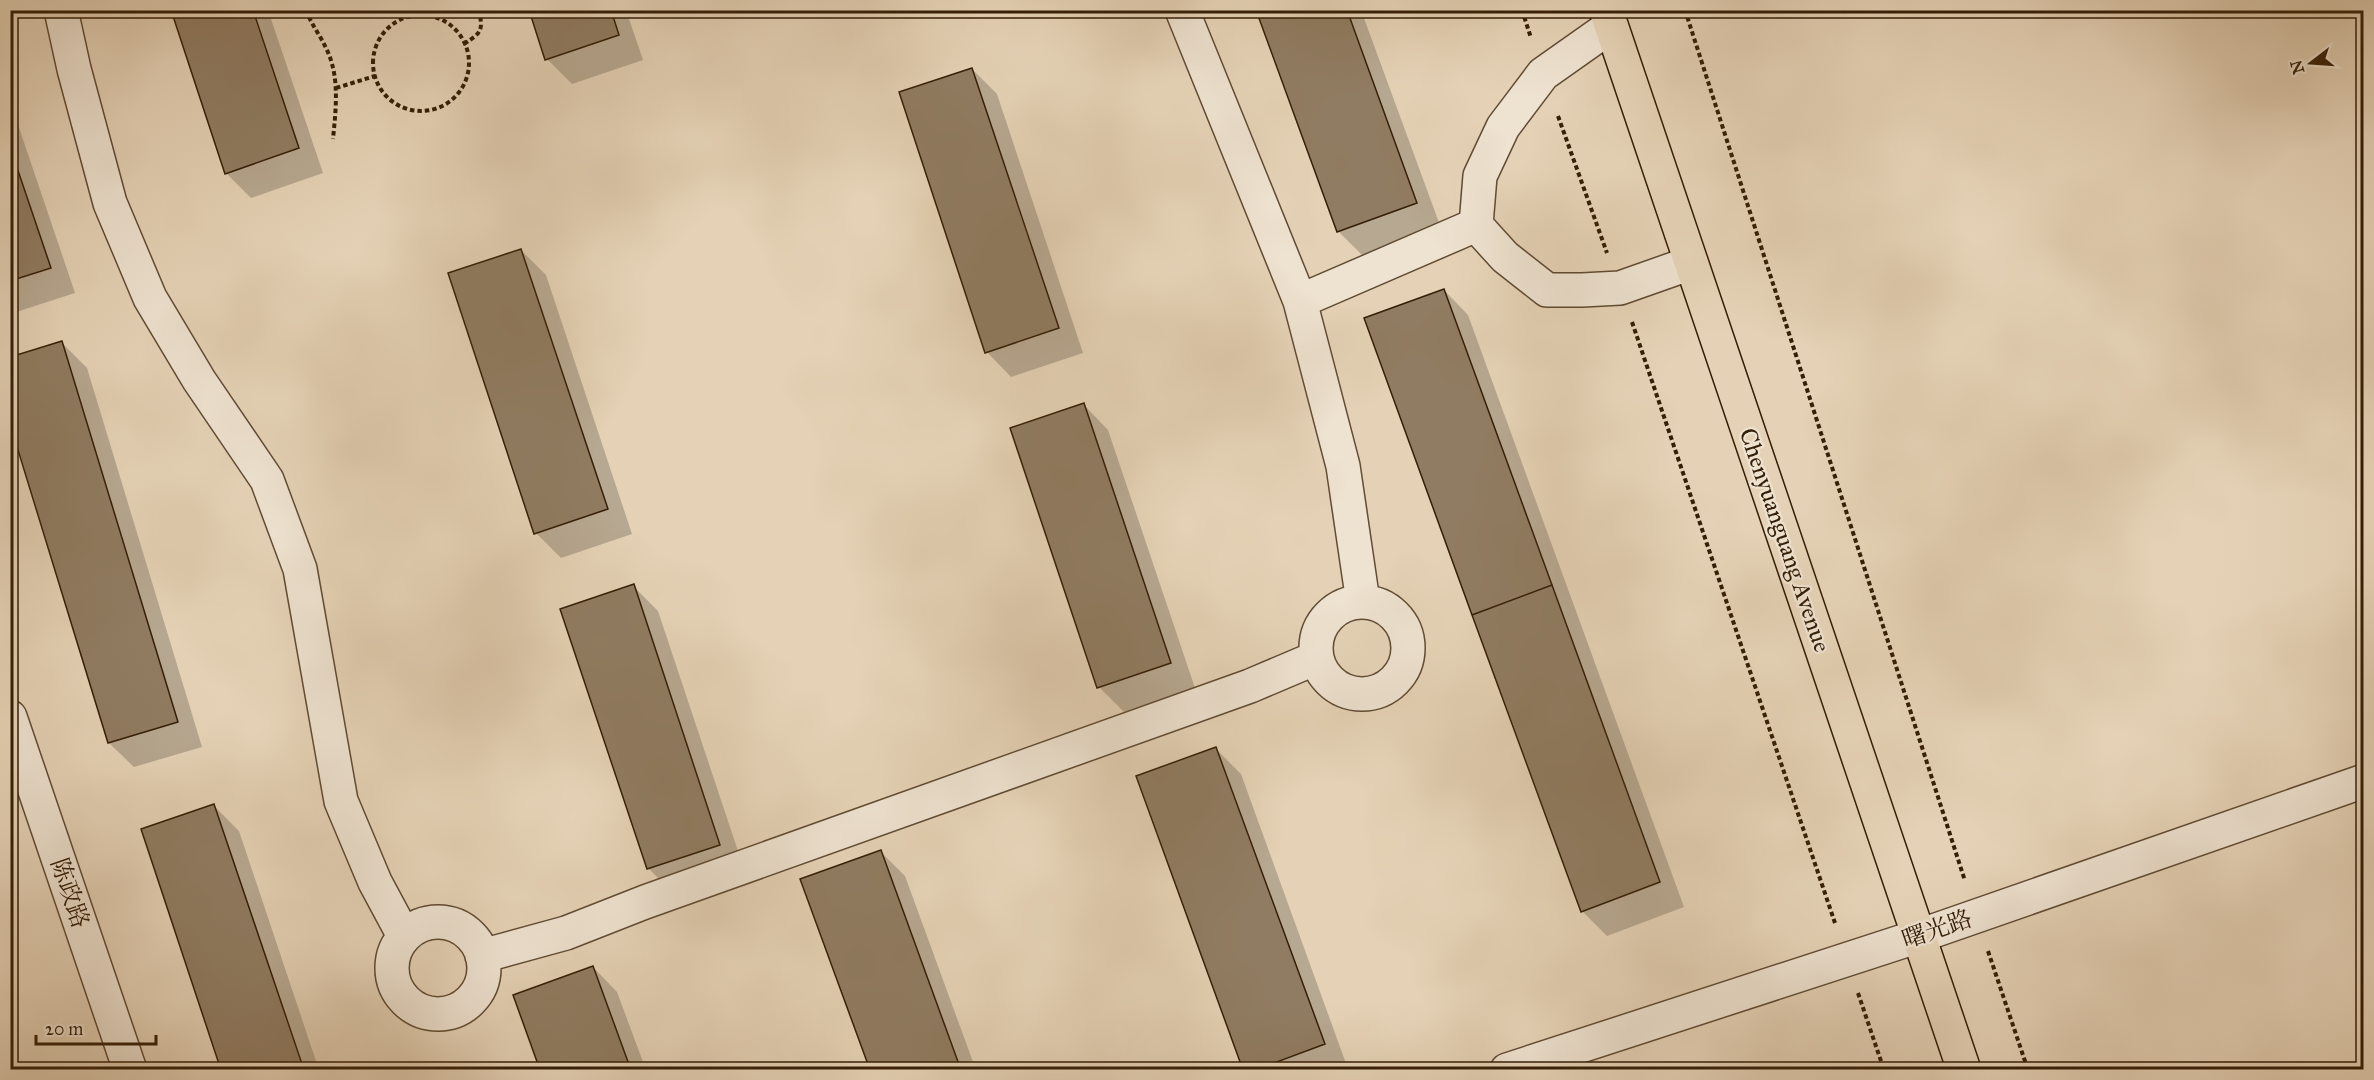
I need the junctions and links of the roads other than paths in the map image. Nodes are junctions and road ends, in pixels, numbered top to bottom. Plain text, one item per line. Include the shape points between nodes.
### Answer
1 (61, 10) edge
2 (1182, 10) edge
3 (1609, 18) edge
4 (1476, 225) junction
5 (1691, 263) junction
6 (1300, 302) junction
7 (1363, 602) junction
8 (1316, 658) junction
9 (10, 717) edge
10 (2364, 781) edge
11 (404, 936) junction
12 (1919, 936) junction
13 (482, 956) junction
14 (130, 1070) edge
15 (1508, 1070) edge
16 (1964, 1070) edge

1 - 11 street via 110,203 150,298 199,380 267,480 300,569 341,801 375,882
2 - 6 street
3 - 4 street via 1543,74 1503,127 1480,176
3 - 5 main road, Chenyuanguang Avenue
4 - 5 street via 1505,257 1547,290 1620,288
4 - 6 street
5 - 12 main road, Chenyuanguang Avenue
6 - 7 street via 1343,466
7 - 8 street via 1347,604 1328,616 1317,635
7 - 8 street via 1389,611 1404,628 1408,650 1402,671 1387,687 1366,695 1344,691 1326,678
8 - 13 street via 1250,686 566,933
9 - 14 street, 陈政路
10 - 12 street, 曙光路
11 - 13 street via 423,924 446,922 466,931
11 - 13 street via 393,955 393,977 403,998 420,1011 442,1015 463,1007 478,991 484,970
12 - 15 street, 曙光路
12 - 16 main road, Chenyuanguang Avenue

